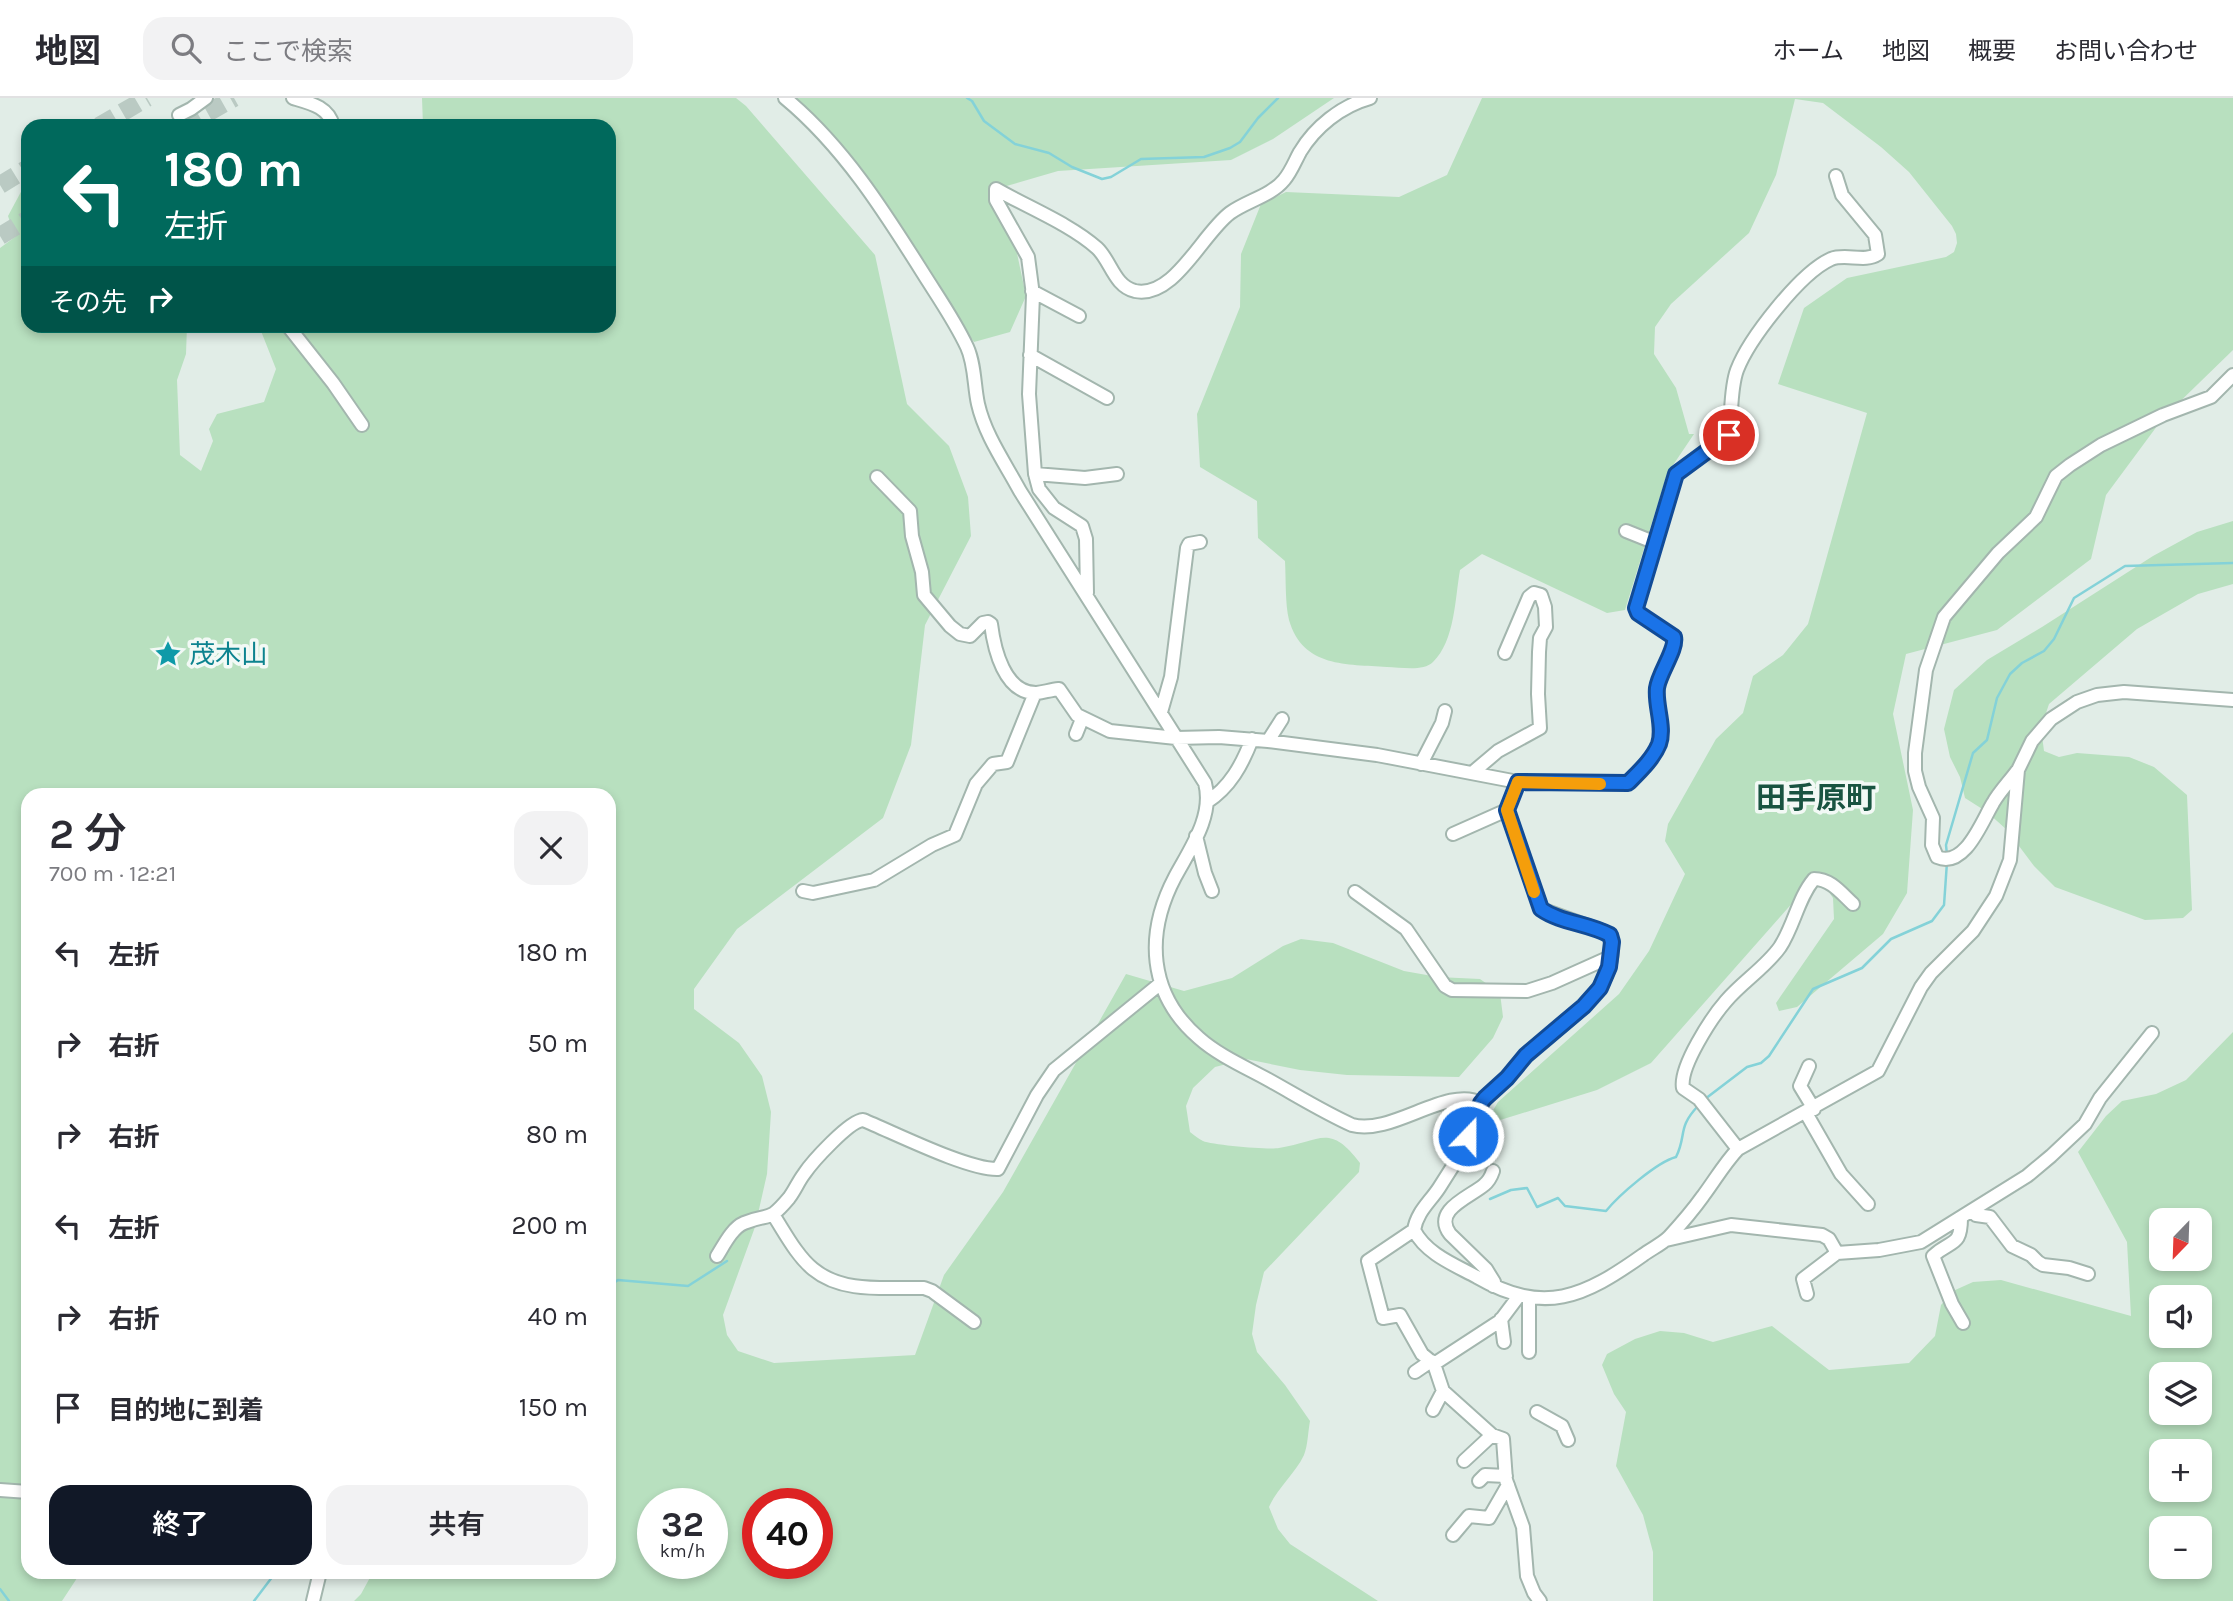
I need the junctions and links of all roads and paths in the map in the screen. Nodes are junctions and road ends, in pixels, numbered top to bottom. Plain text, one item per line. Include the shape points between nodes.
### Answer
1 (206, 98) edge
2 (293, 98) edge
3 (786, 98) edge
4 (1370, 98) edge
5 (178, 115) dead end
6 (330, 119) edge
7 (1836, 176) dead end
8 (1032, 291) junction
9 (1079, 316) dead end
10 (294, 333) edge
11 (1030, 355) junction
12 (2233, 375) edge
13 (1107, 398) dead end
14 (362, 425) dead end
15 (1035, 474) junction
16 (1117, 474) dead end
17 (877, 477) dead end
18 (1626, 531) dead end
19 (1200, 542) dead end
20 (1656, 542) junction
21 (1087, 594) junction
22 (1505, 653) dead end
23 (1035, 693) junction
24 (2233, 700) edge
25 (1445, 711) dead end
26 (1161, 712) junction
27 (1082, 719) junction
28 (1282, 719) dead end
29 (1076, 734) dead end
30 (1176, 738) junction
31 (1252, 739) junction
32 (1268, 741) junction
33 (1422, 764) junction
34 (2018, 770) junction
35 (1472, 773) junction
36 (1518, 782) junction
37 (1207, 802) junction
38 (1507, 810) junction
39 (1453, 834) dead end
40 (1196, 836) junction
41 (1212, 882) dead end
42 (803, 891) dead end
43 (1355, 892) dead end
44 (1853, 904) dead end
45 (1610, 957) junction
46 (1161, 983) junction
47 (2152, 1033) dead end
48 (1809, 1066) dead end
49 (1481, 1103) junction
50 (1810, 1111) junction
51 (1738, 1149) junction
52 (1493, 1171) dead end
53 (1868, 1204) dead end
54 (1967, 1214) junction
55 (774, 1216) junction
56 (1414, 1230) junction
57 (1666, 1240) junction
58 (1837, 1254) junction
59 (717, 1256) dead end
60 (2088, 1274) dead end
61 (1493, 1286) junction
62 (1807, 1294) dead end
63 (1524, 1297) junction
64 (1501, 1319) junction
65 (974, 1322) dead end
66 (1964, 1323) dead end
67 (1504, 1342) dead end
68 (1529, 1352) dead end
69 (1432, 1363) junction
70 (1415, 1372) dead end
71 (1443, 1391) junction
72 (1433, 1410) dead end
73 (1537, 1412) dead end
74 (1492, 1435) junction
75 (1568, 1440) dead end
76 (1464, 1461) dead end
77 (1507, 1480) junction
78 (1479, 1481) dead end
79 (0, 1490) edge
80 (21, 1492) edge
81 (1453, 1535) dead end
82 (318, 1579) edge
83 (313, 1601) edge
84 (1540, 1601) edge

1 - 5 street
2 - 6 street via 322,109
3 - 21 street via 810,119 869,191 946,309 968,349 988,432
4 - 8 street via 1323,124 1284,180 1229,214 1166,284 1149,291 1130,289 1113,274 1097,249 996,189 996,200 1028,257
7 - 20 street via 1842,195 1875,235 1878,254 1830,260 1803,279 1755,336 1735,378 1729,435 1676,474
8 - 9 street
8 - 11 street
10 - 14 street
11 - 13 street
11 - 15 street
12 - 34 street via 2211,397 2163,415 2070,464 2056,476 2036,517 1997,553 1944,617 1922,692 1915,771 1933,818 1934,854 1946,859 1967,847
15 - 16 street via 1085,478
15 - 21 street via 1039,489 1054,508 1082,526
17 - 23 street via 910,511 923,595 950,626 966,636 985,622 991,624 996,652 1008,675 1016,685
18 - 20 street
19 - 26 street via 1187,548 1171,677
20 - 36 street via 1636,608 1674,637 1675,643 1657,690 1660,732 1655,751 1628,783
21 - 26 street
22 - 35 street via 1529,597 1541,595 1546,627 1539,652 1540,728 1498,751
23 - 27 street via 1059,688
23 - 42 street via 1007,762 993,764 976,784 955,835 874,880 813,893
24 - 34 street via 2124,692 2097,695 2052,719 2032,741
25 - 33 street
26 - 30 street
27 - 29 street
27 - 30 street via 1110,731
28 - 32 street
30 - 31 street
30 - 37 street via 1205,783
31 - 32 street
31 - 37 street via 1239,769
32 - 33 street
33 - 35 street
34 - 50 street via 2010,860 1996,896 1973,931 1931,972 1878,1071
35 - 36 street
36 - 38 street
37 - 40 street
38 - 39 street
38 - 45 street via 1541,909 1610,935
40 - 41 street
40 - 46 street via 1185,871 1157,921
43 - 45 street via 1406,929 1452,990 1527,991
44 - 51 street via 1824,880 1814,879 1778,950 1724,1003 1691,1057 1682,1079 1685,1091 1702,1103
45 - 49 street via 1600,988
46 - 49 street via 1179,1017 1206,1044 1352,1125 1373,1128 1453,1101
46 - 55 street via 1054,1070 998,1169 970,1164 859,1120 804,1173
47 - 54 street via 2085,1124 2027,1176
48 - 50 street via 1800,1086
49 - 56 street via 1478,1118 1439,1188 1420,1212
50 - 51 street
50 - 53 street via 1841,1174
51 - 57 street
52 - 61 street via 1487,1184 1452,1207 1445,1222 1450,1234 1486,1269
54 - 58 street via 1921,1242
54 - 60 street via 1990,1217 2012,1246 2043,1265
54 - 66 street via 1957,1240 1933,1256
55 - 59 street via 742,1224
55 - 65 street via 811,1268 822,1275 867,1288 924,1288
56 - 61 street via 1426,1246
56 - 69 street via 1368,1261 1383,1318 1400,1315
57 - 58 street via 1731,1225 1822,1235
57 - 63 street via 1594,1287 1569,1295
58 - 62 street via 1803,1279
61 - 63 street
63 - 64 street
63 - 68 street
64 - 67 street
64 - 69 street
69 - 70 street
69 - 71 street
71 - 72 street
71 - 74 street
73 - 75 street via 1558,1422
74 - 76 street
74 - 77 street via 1503,1439
77 - 78 street via 1485,1475
77 - 81 street via 1489,1518 1469,1516
77 - 84 street via 1523,1527 1527,1576
79 - 80 street
82 - 83 street

